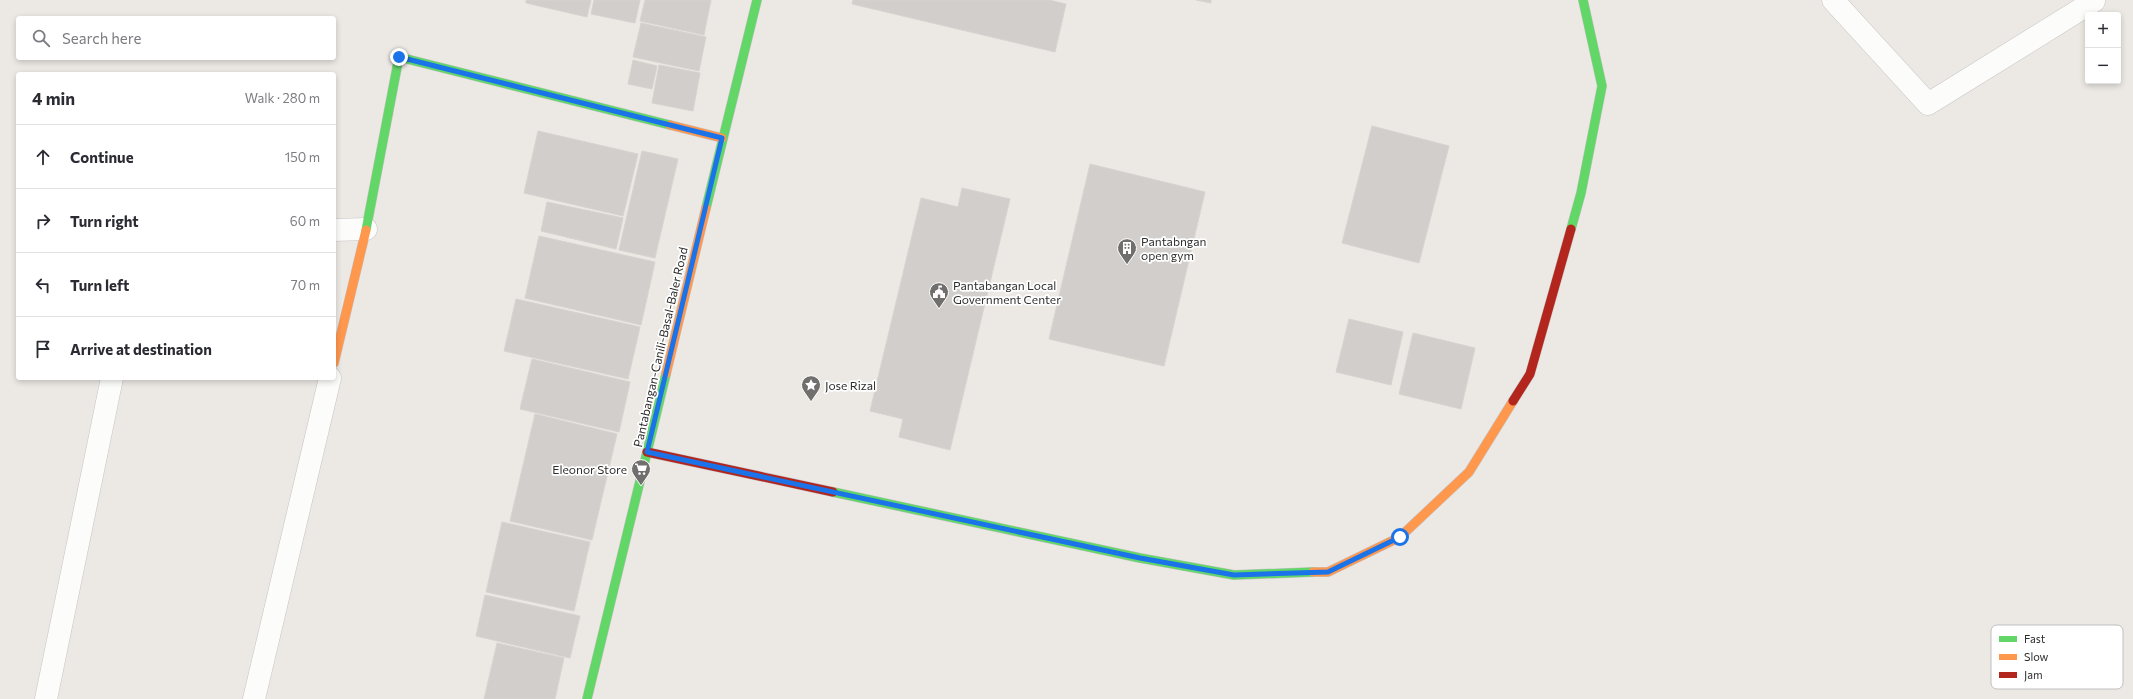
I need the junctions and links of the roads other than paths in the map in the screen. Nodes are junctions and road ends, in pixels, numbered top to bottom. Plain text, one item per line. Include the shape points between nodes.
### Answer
1 (756, 0) edge
2 (1583, 0) edge
3 (1833, 0) edge
4 (2094, 1) dead end
5 (722, 138) junction
6 (366, 229) junction
7 (336, 230) edge
8 (336, 355) edge
9 (112, 380) edge
10 (330, 380) edge
11 (647, 452) junction
12 (46, 699) edge
13 (254, 699) edge
14 (587, 699) edge

1 - 5 street, Pantabangan-Canili-Basal-Baler Road
2 - 11 street via 1602,86 1581,193 1530,374 1469,472 1393,541 1328,572 1234,575 1133,556
3 - 4 street via 1928,104
5 - 6 street via 399,57
5 - 11 street, Pantabangan-Canili-Basal-Baler Road
6 - 7 street
6 - 8 street
9 - 12 street
10 - 13 street
11 - 14 street, Pantabangan-Canili-Basal-Baler Road

